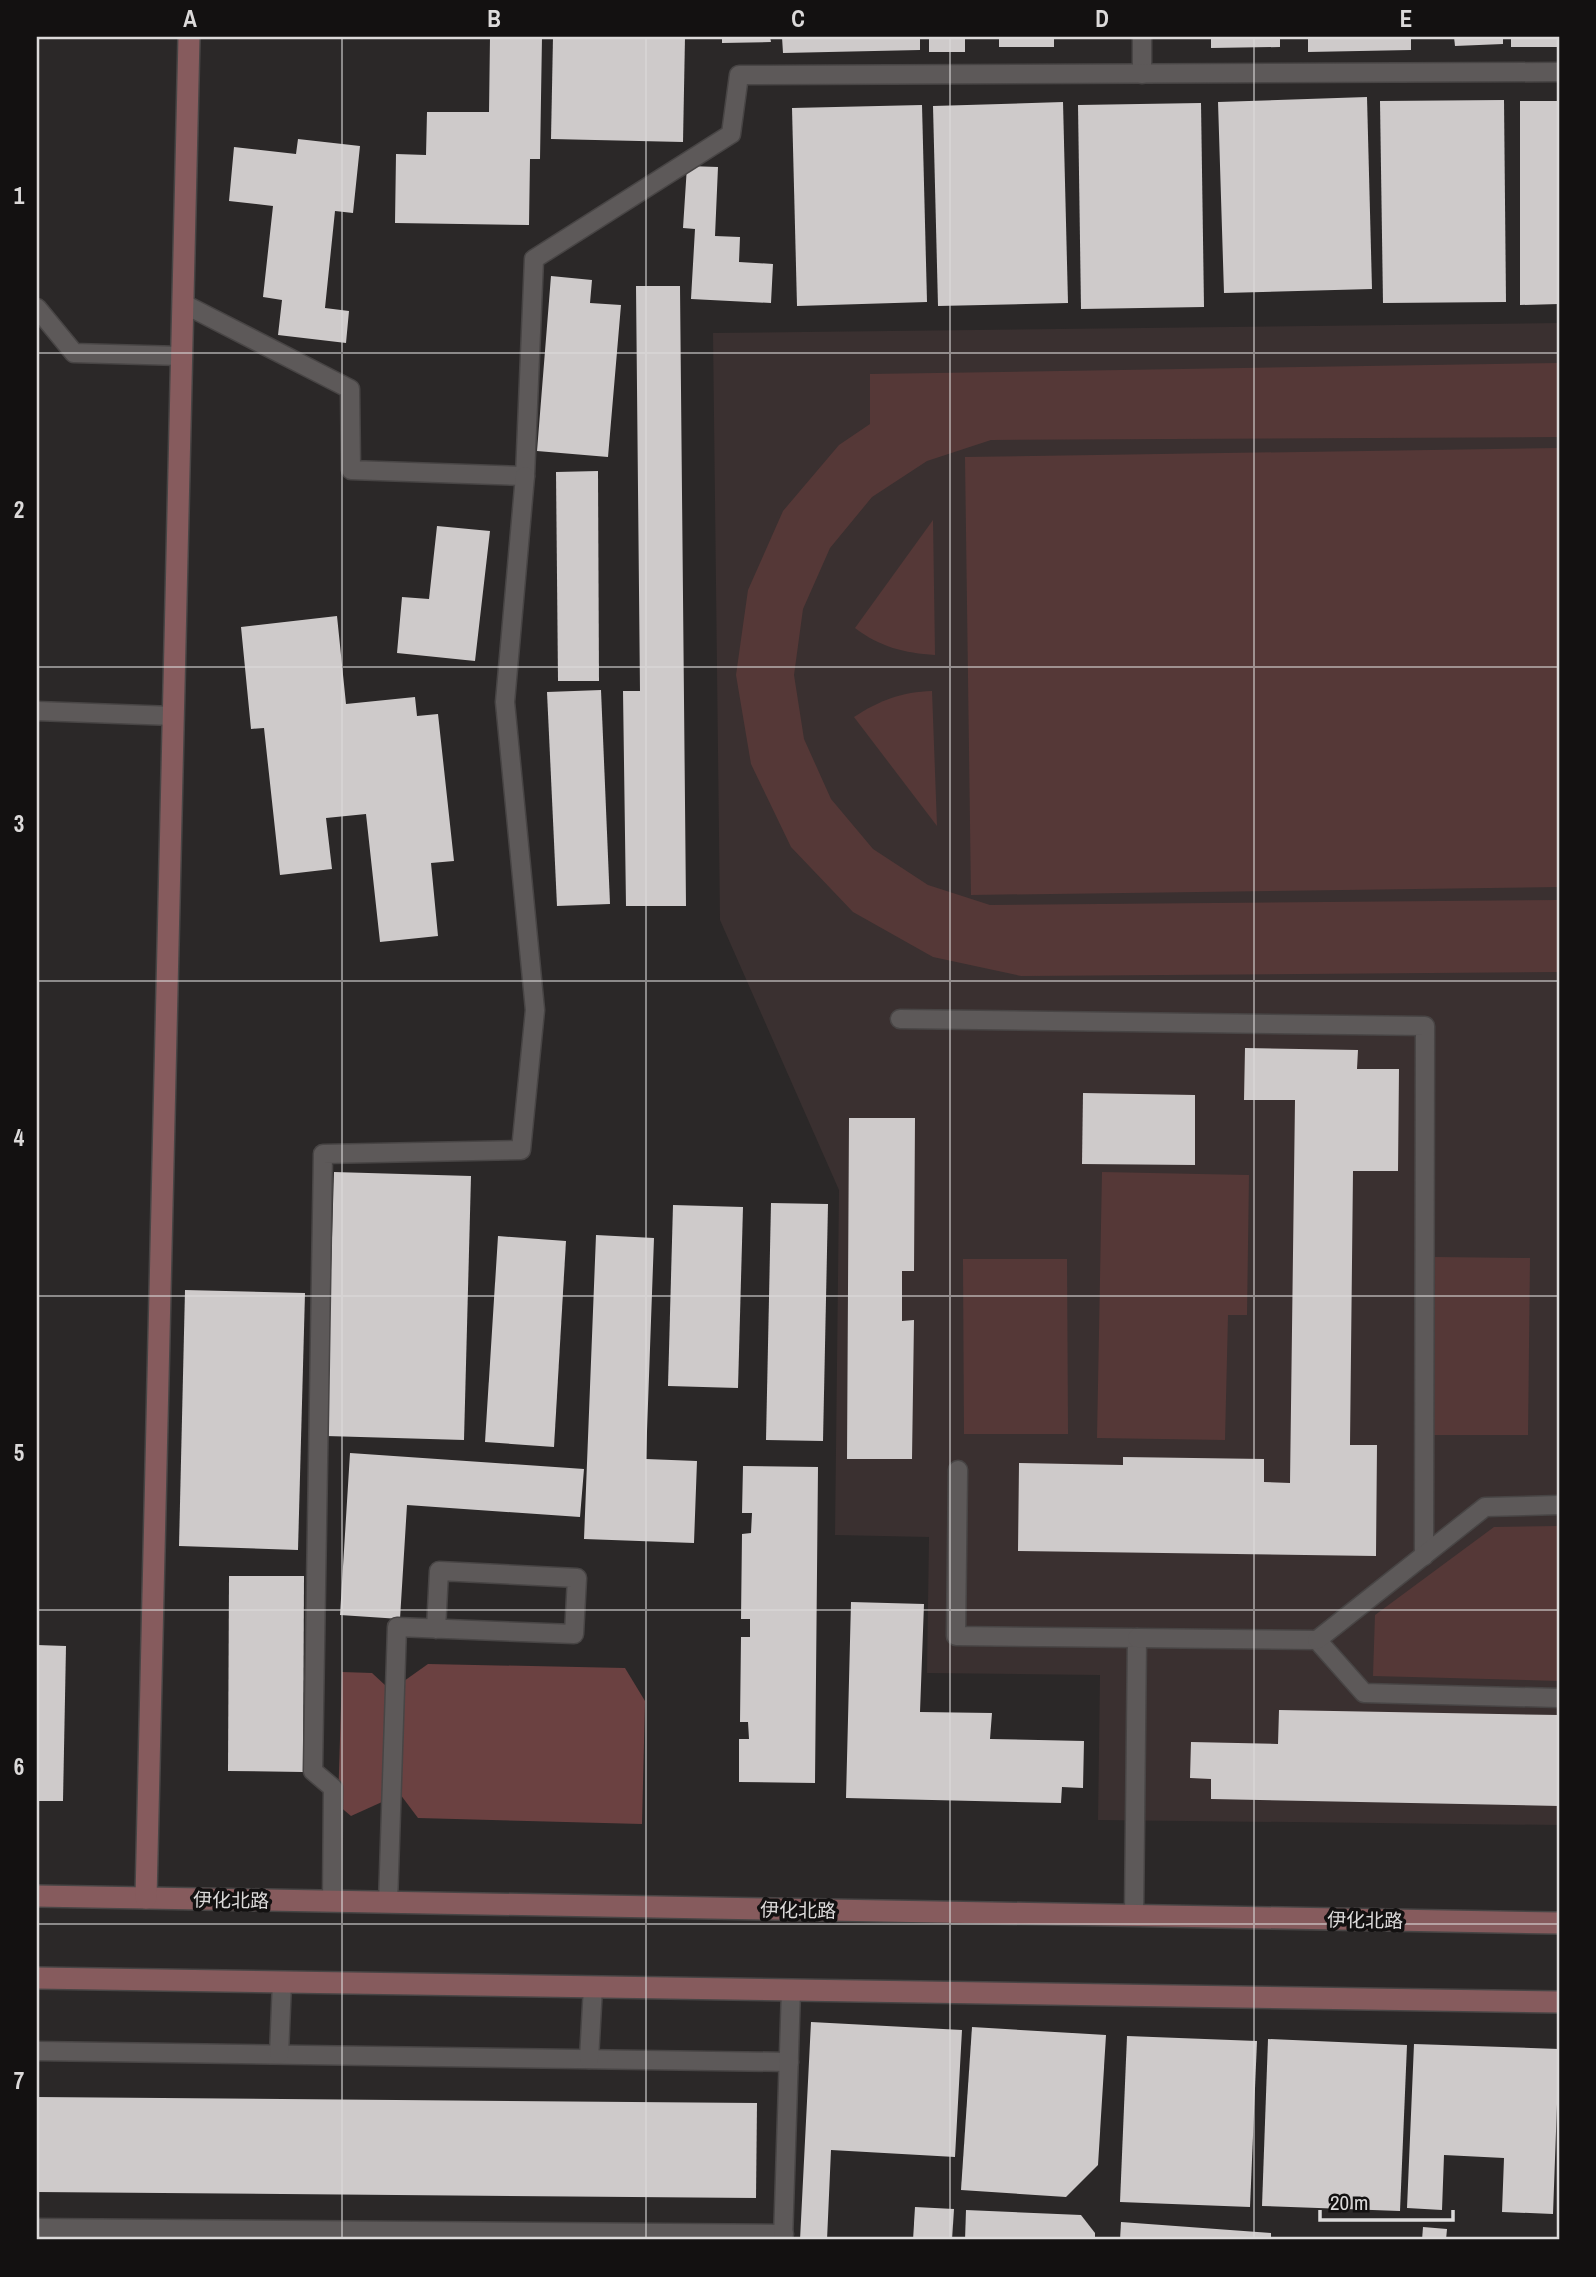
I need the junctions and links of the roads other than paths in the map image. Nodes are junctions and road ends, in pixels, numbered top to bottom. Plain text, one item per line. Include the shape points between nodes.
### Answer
1 (188, 37) edge
2 (1142, 37) edge
3 (1559, 72) edge
4 (1142, 74) junction
5 (183, 303) junction
6 (37, 308) edge
7 (181, 356) junction
8 (525, 476) junction
9 (37, 711) edge
10 (173, 716) junction
11 (900, 1018) dead end
12 (958, 1470) dead end
13 (1559, 1505) edge
14 (1424, 1556) junction
15 (436, 1629) junction
16 (1137, 1638) junction
17 (1317, 1640) junction
18 (1559, 1698) edge
19 (37, 1896) edge
20 (146, 1898) junction
21 (332, 1902) junction
22 (388, 1903) junction
23 (1134, 1916) junction
24 (1559, 1923) edge
25 (37, 1978) edge
26 (282, 1982) junction
27 (593, 1987) junction
28 (792, 1990) junction
29 (1559, 2002) edge
30 (37, 2051) edge
31 (279, 2054) junction
32 (589, 2059) junction
33 (789, 2062) junction
34 (37, 2228) edge
35 (269, 2235) edge
36 (615, 2236) edge
37 (783, 2237) edge

1 - 5 street
2 - 4 lane
3 - 4 lane
4 - 8 lane via 739,75 731,134 534,259
5 - 7 street
5 - 8 lane via 351,389 351,470
6 - 7 lane via 74,353
7 - 10 street
8 - 21 lane via 505,702 535,1010 521,1150 323,1154 313,1771 333,1788
9 - 10 lane
10 - 20 street
11 - 14 lane via 1425,1026
12 - 16 lane via 956,1636
13 - 14 lane via 1485,1507
14 - 17 lane
15 - 15 lane via 574,1634 577,1578 439,1571
15 - 22 lane via 397,1627
16 - 17 lane
16 - 23 lane
17 - 18 lane via 1364,1693
19 - 20 street, 伊化北路
20 - 21 street, 伊化北路
21 - 22 street, 伊化北路
22 - 23 street, 伊化北路
23 - 24 street, 伊化北路
25 - 26 street
26 - 27 street
26 - 31 lane
27 - 28 street
27 - 32 lane
28 - 29 street
28 - 33 lane
30 - 31 lane
31 - 32 lane
32 - 33 lane
33 - 37 lane
34 - 35 lane
35 - 36 lane
36 - 37 lane

